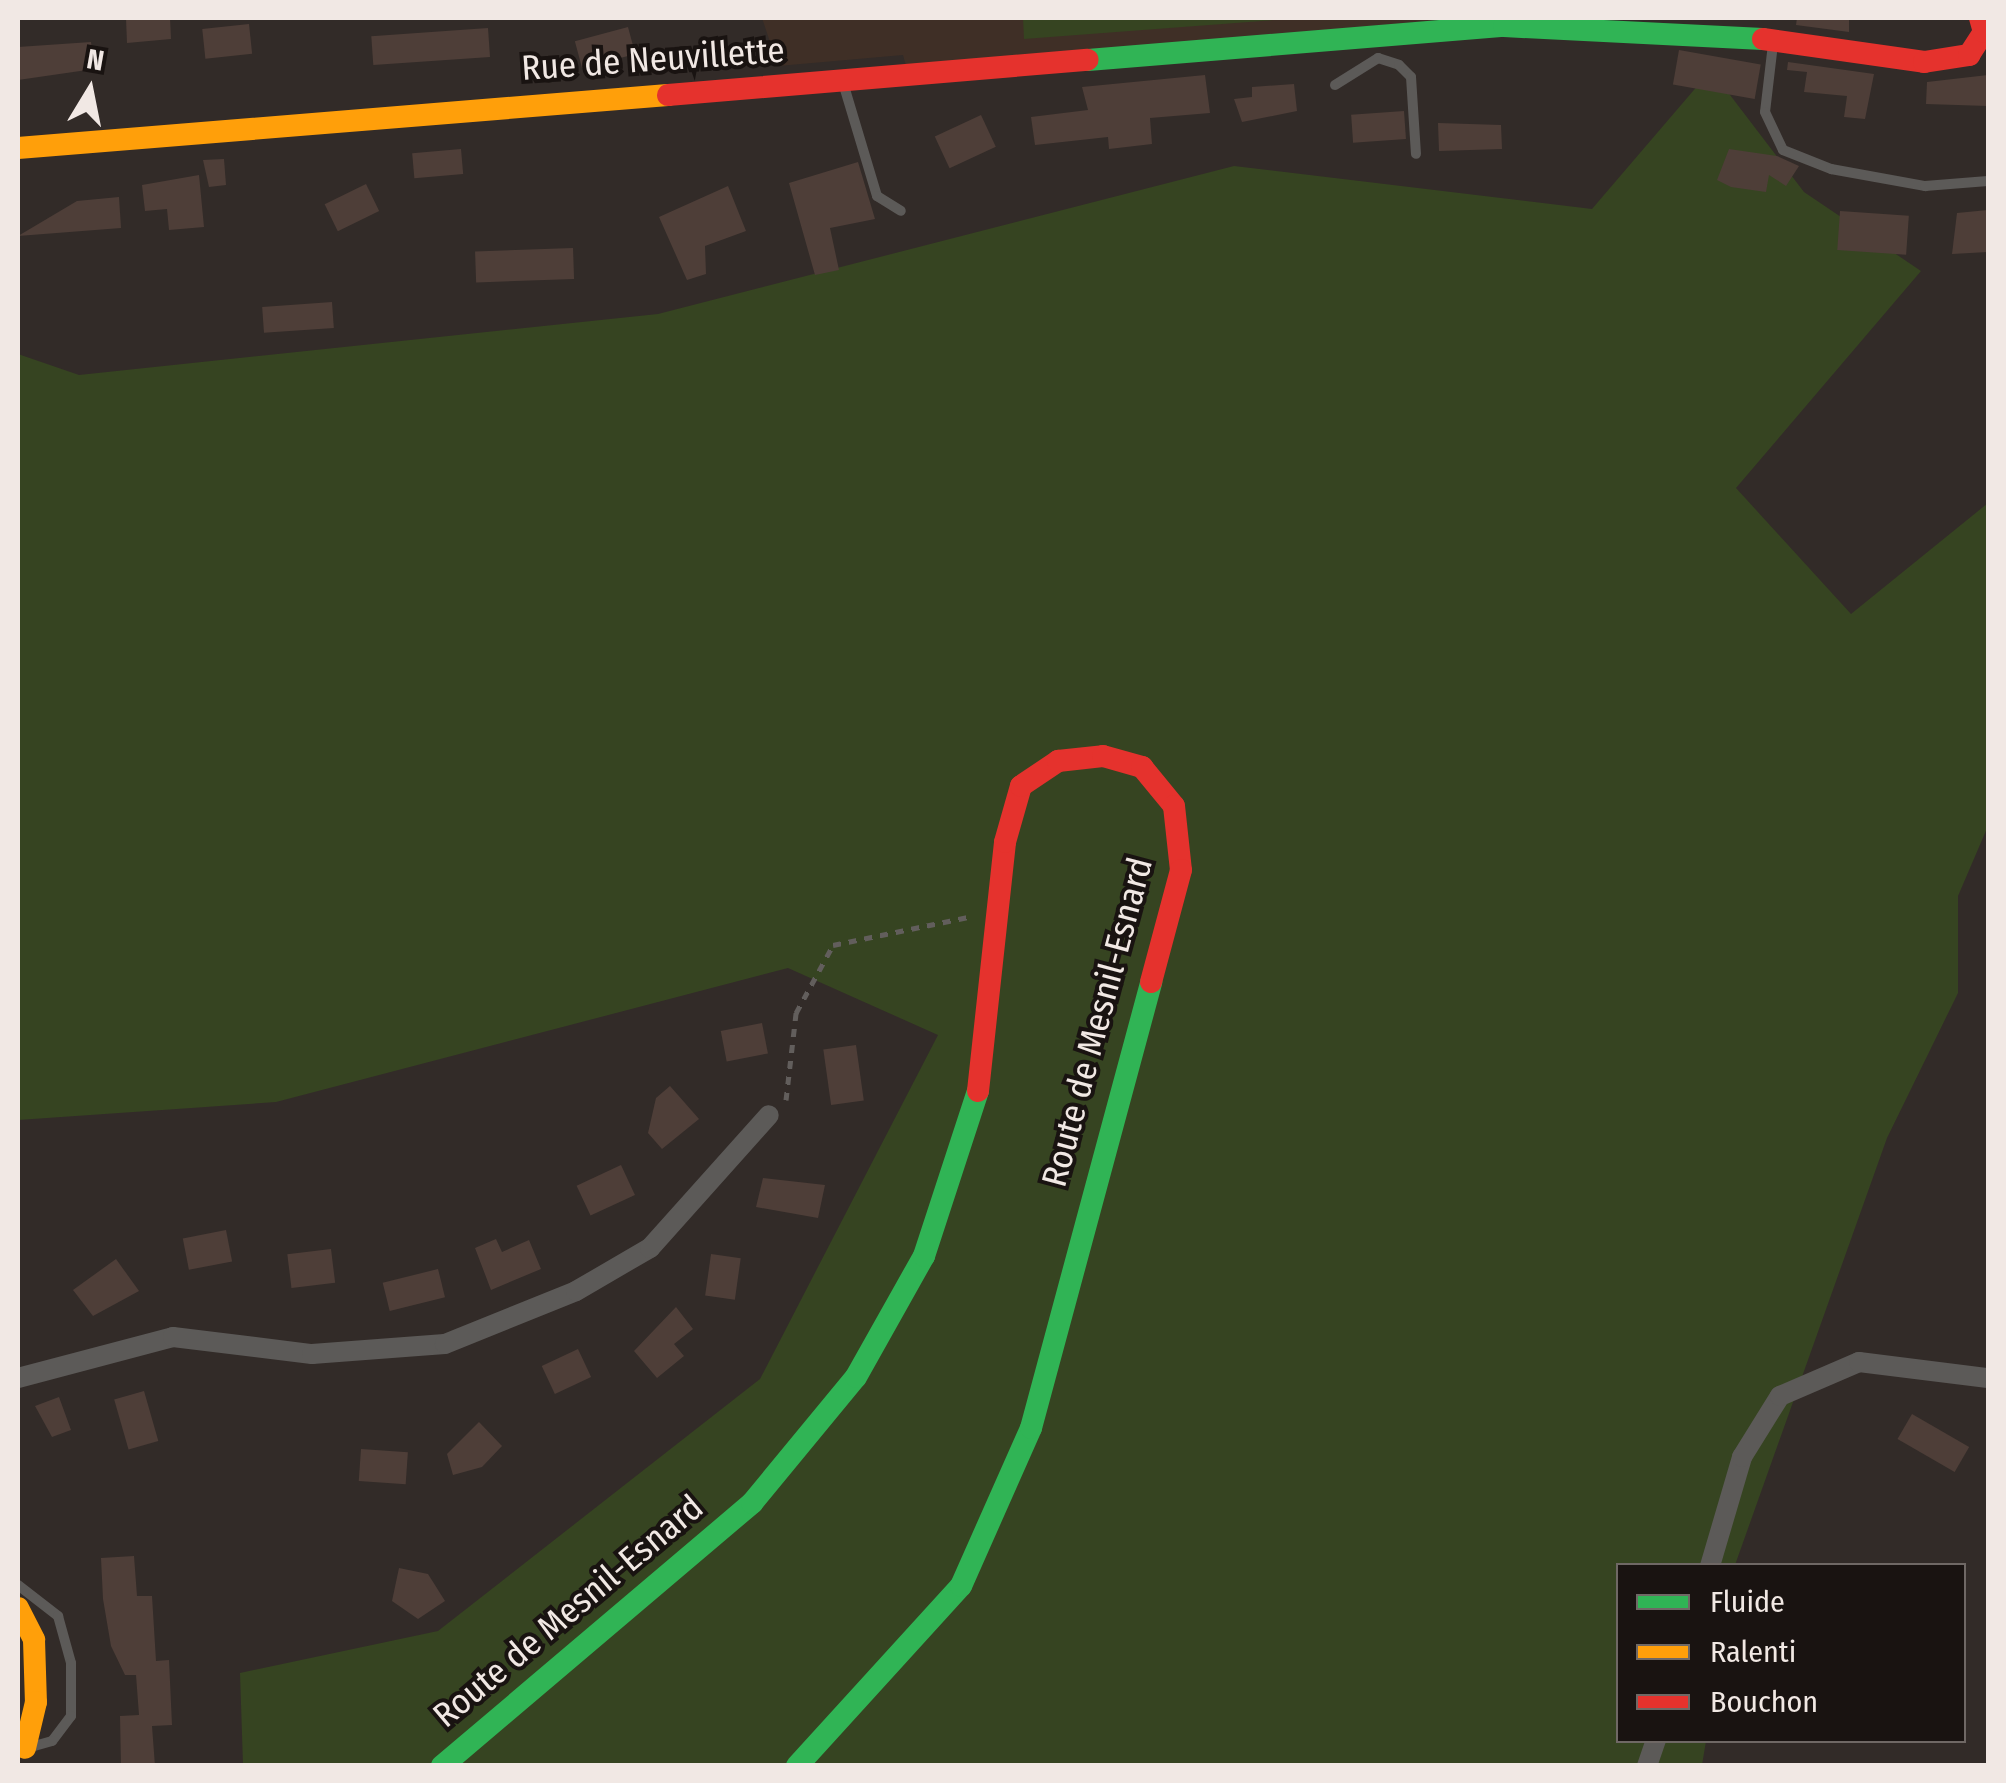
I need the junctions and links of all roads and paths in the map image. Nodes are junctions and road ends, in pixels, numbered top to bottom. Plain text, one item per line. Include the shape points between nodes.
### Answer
1 (1980, 18) edge
2 (1720, 25) edge
3 (1773, 43) junction
4 (1983, 45) edge
5 (1378, 46) junction
6 (844, 80) junction
7 (1335, 85) dead end
8 (18, 148) edge
9 (1416, 154) dead end
10 (1988, 181) edge
11 (901, 211) dead end
12 (1002, 910) junction
13 (769, 1115) joint
14 (18, 1378) edge
15 (1988, 1378) edge
16 (1711, 1563) edge
17 (18, 1586) edge
18 (18, 1608) edge
19 (18, 1720) edge
20 (23, 1753) edge
21 (442, 1766) edge
22 (797, 1766) edge

1 - 4 street, Rue de Neuvillette
2 - 3 street, Rue de Neuvillette
2 - 5 street, Rue de Neuvillette via 1504,26
3 - 4 street, Rue de Neuvillette via 1924,62 1970,55
3 - 10 lane via 1765,112 1783,150 1925,186
5 - 6 street, Rue de Neuvillette
5 - 7 lane
5 - 9 lane via 1411,77
6 - 8 street, Rue de Neuvillette
6 - 11 lane via 877,196
12 - 13 path via 832,945 796,1013 785,1112
12 - 21 street, Route de Mesnil-Esnard via 988,1050 964,1144 924,1256 856,1377 752,1503
12 - 22 street, Route de Mesnil-Esnard via 1005,842 1021,786 1058,760 1103,756 1142,766 1174,806 1181,870 1032,1428 961,1586
13 - 14 street via 650,1248 576,1291 445,1344 328,1355 173,1337
15 - 16 street via 1859,1362 1780,1396 1742,1456
17 - 20 lane via 58,1616 71,1663 71,1716 52,1741
18 - 20 street via 34,1640 36,1702
19 - 20 street

